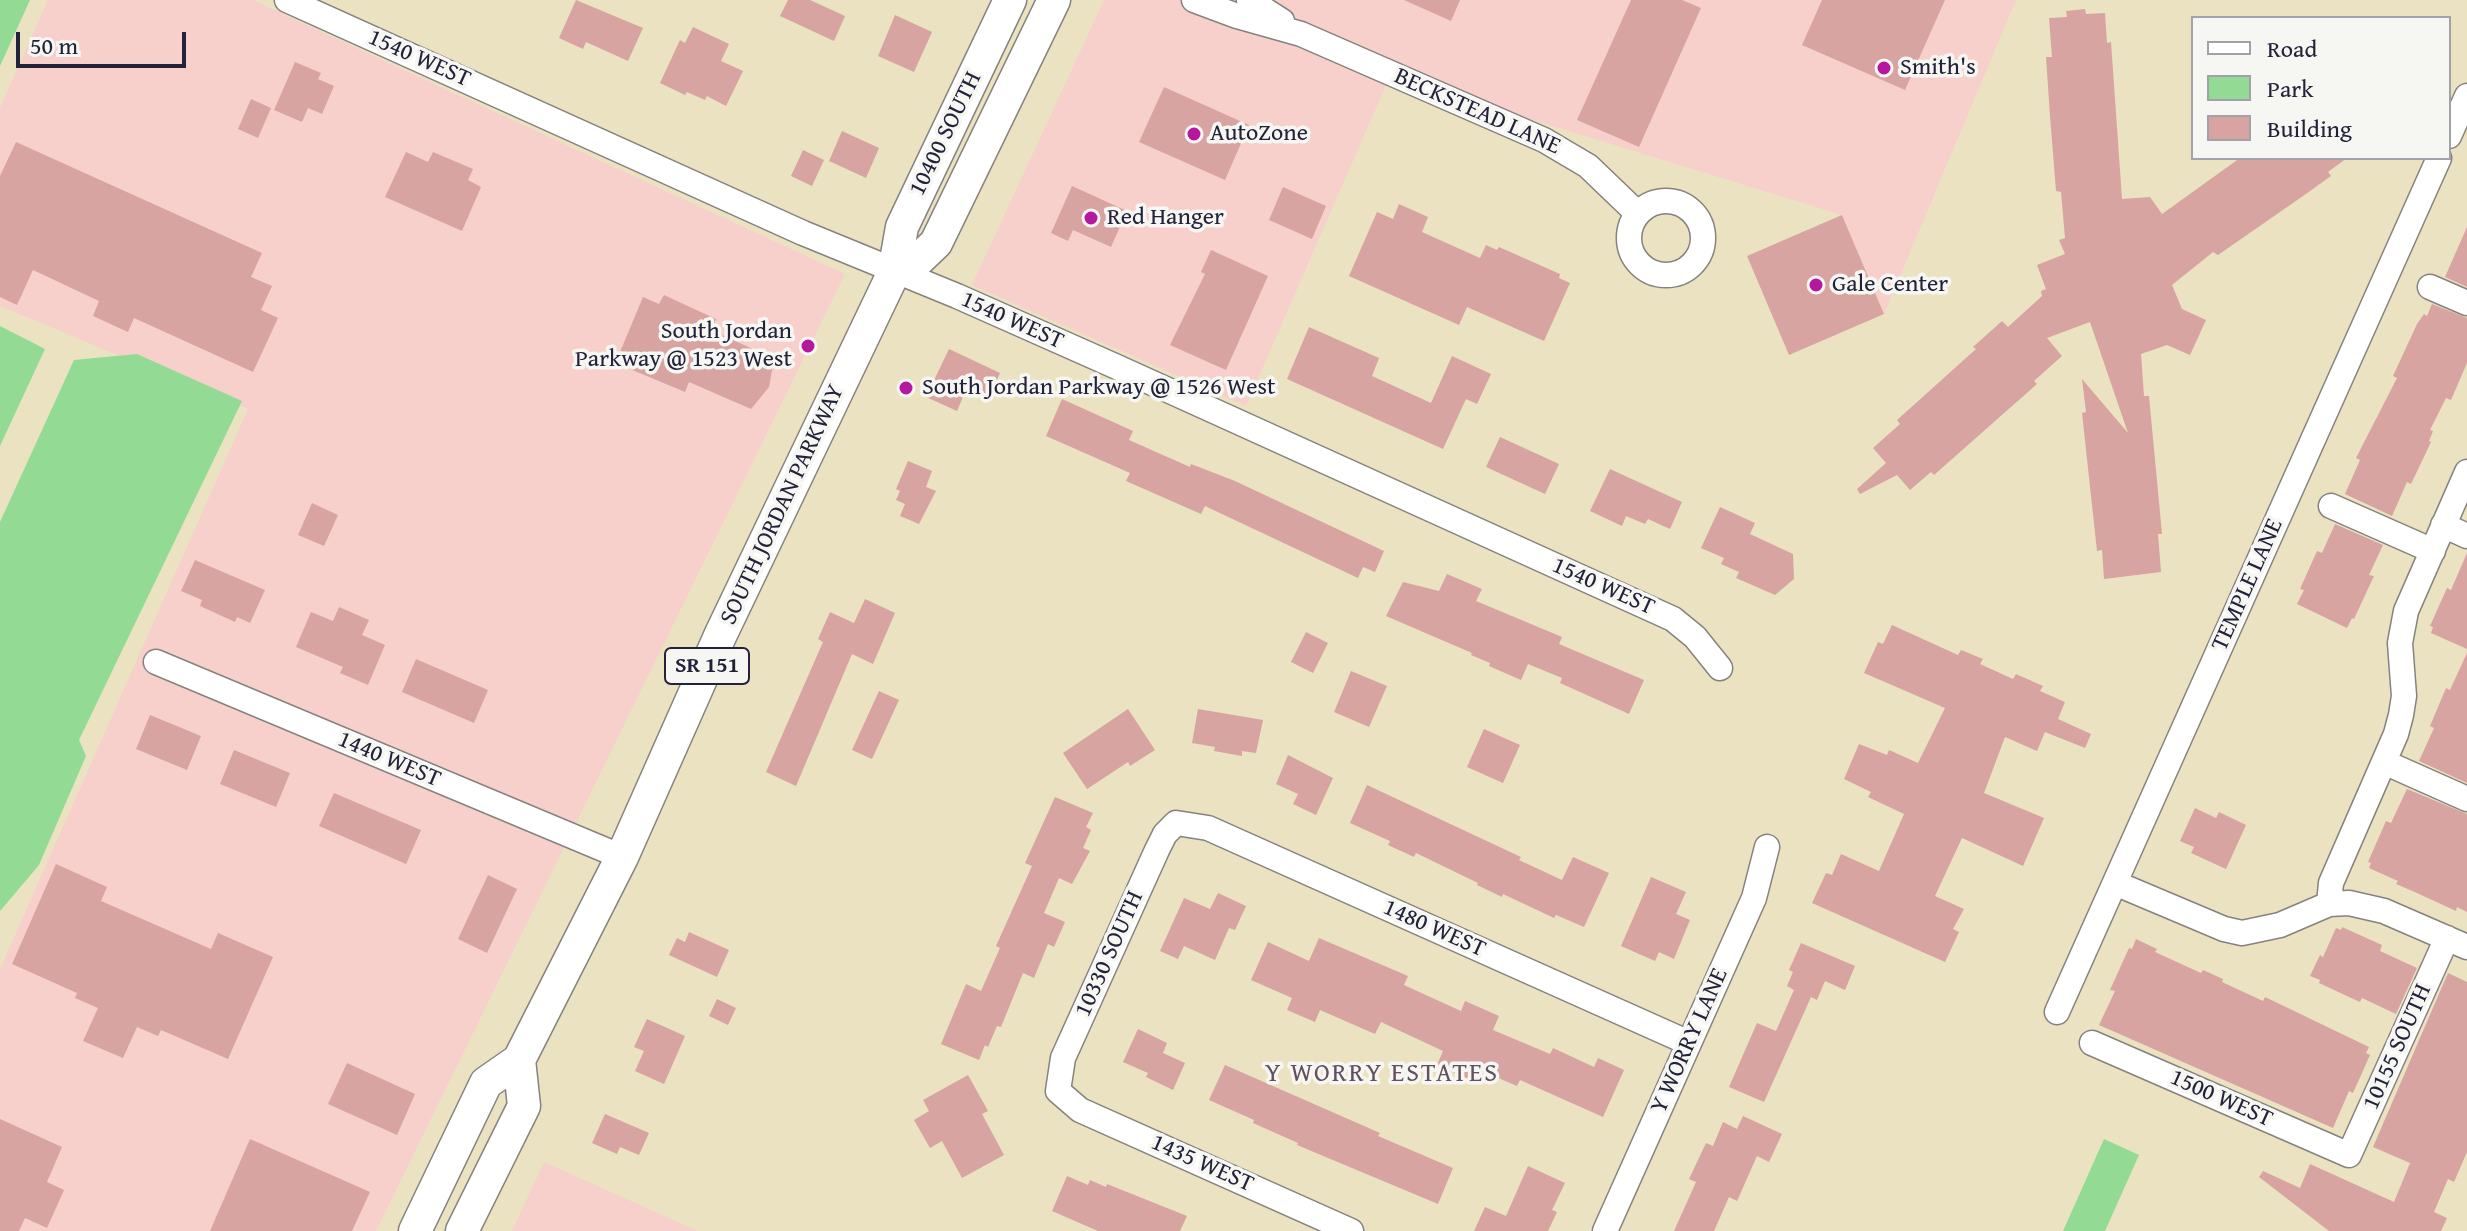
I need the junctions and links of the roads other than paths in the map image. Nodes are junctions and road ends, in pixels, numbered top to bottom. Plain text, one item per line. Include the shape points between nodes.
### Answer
1 (287, 0) edge
2 (1010, 0) edge
3 (1054, 0) edge
4 (1194, 0) edge
5 (1249, 0) edge
6 (1301, 34) junction
7 (2467, 96) edge
8 (2451, 132) edge
9 (2438, 160) edge
10 (1638, 214) dead end
11 (894, 272) junction
12 (2430, 287) dead end
13 (2467, 303) edge
14 (2467, 472) edge
15 (2331, 506) dead end
16 (2443, 525) junction
17 (2467, 536) edge
18 (2433, 551) junction
19 (156, 662) dead end
20 (1720, 668) dead end
21 (2384, 762) junction
22 (2467, 799) edge
23 (1176, 823) joint
24 (1767, 847) dead end
25 (622, 857) junction
26 (2115, 883) junction
27 (2329, 904) junction
28 (2457, 943) edge
29 (2057, 1012) dead end
30 (1689, 1043) junction
31 (2092, 1043) dead end
32 (519, 1060) junction
33 (1058, 1091) joint
34 (2349, 1155) joint
35 (415, 1231) edge
36 (462, 1231) edge
37 (1351, 1231) edge
38 (1605, 1231) edge

1 - 11 street, 1540 WEST
2 - 11 main road, 10400 SOUTH / SR 151 via 902,227
3 - 11 main road, 10400 SOUTH via 944,229 925,255
4 - 6 street, BECKSTEAD LANE
5 - 6 street, BECKSTEAD LANE
6 - 10 street, BECKSTEAD LANE via 1557,147 1596,173
7 - 8 street
9 - 26 street, TEMPLE LANE
11 - 20 street, 1540 WEST via 1088,354 1673,619
11 - 25 main road, SOUTH JORDAN PARKWAY / SR 151 via 720,636
12 - 13 street
14 - 16 street
15 - 18 street
16 - 17 street
16 - 18 street
18 - 21 street via 2401,626 2404,696
19 - 25 street, 1440 WEST
21 - 22 street
21 - 27 street via 2331,883
23 - 30 street, 1480 WEST via 1208,828
23 - 33 street, 10330 SOUTH via 1157,850 1063,1058
24 - 30 street, Y WORRY LANE via 1754,898
25 - 32 main road, SOUTH JORDAN PARKWAY / SR 151
26 - 27 street via 2242,933 2280,925
26 - 29 street, TEMPLE LANE
27 - 28 street via 2368,906
28 - 34 street, 10155 SOUTH
30 - 38 street, Y WORRY LANE
31 - 34 street, 1500 WEST
32 - 35 main road, SR 151 via 486,1083
32 - 36 main road via 524,1106
33 - 37 street, 1435 WEST via 1080,1110

